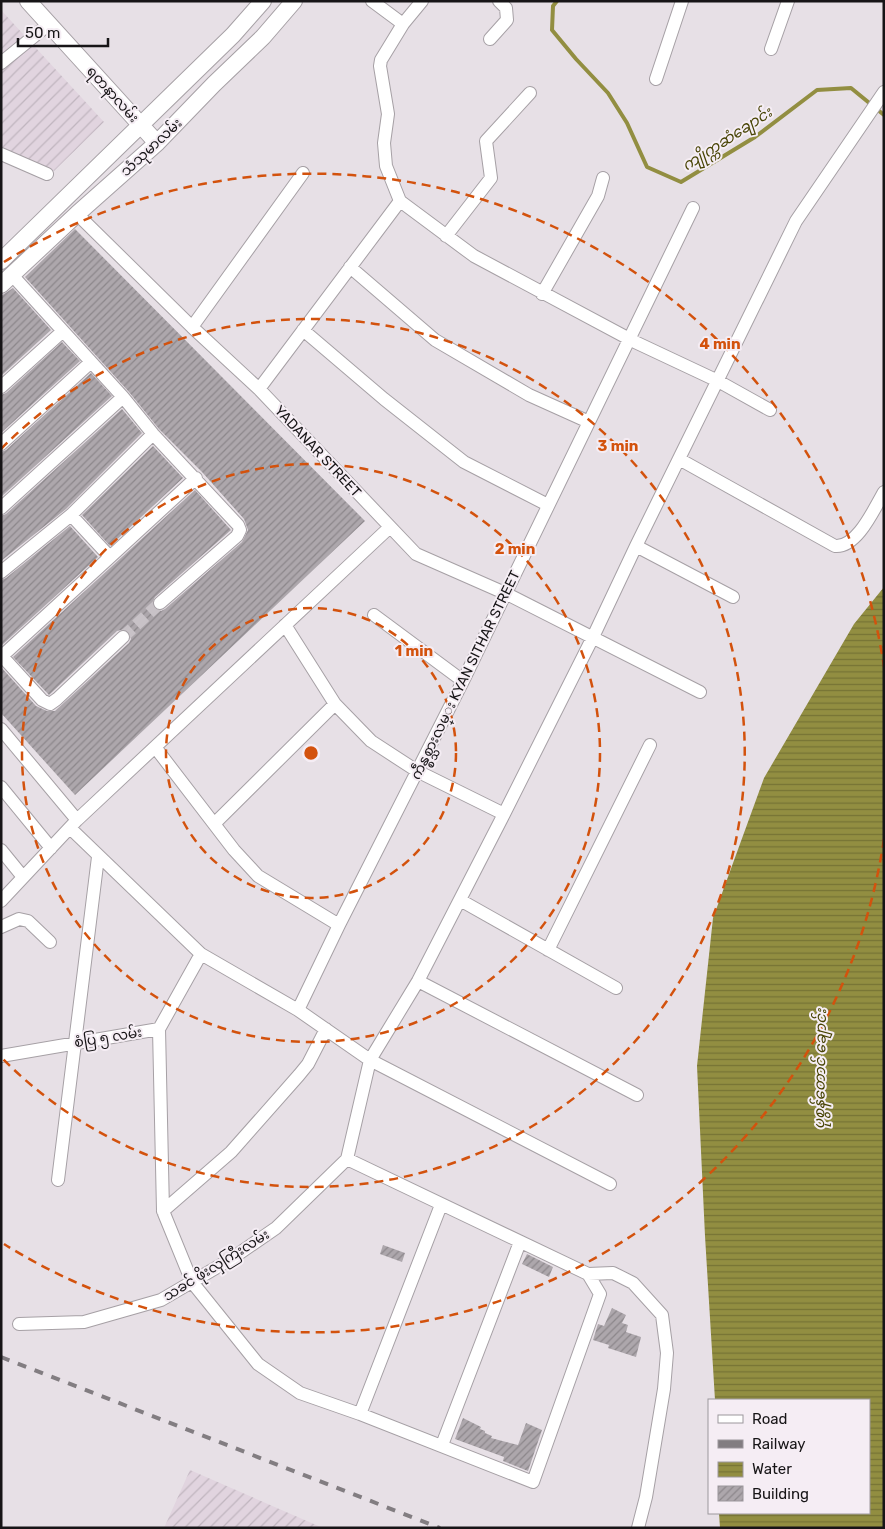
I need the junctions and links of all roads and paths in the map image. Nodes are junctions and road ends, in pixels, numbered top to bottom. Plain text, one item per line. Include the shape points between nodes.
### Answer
1 (28, 1) edge
2 (263, 1) edge
3 (294, 1) edge
4 (372, 1) edge
5 (422, 1) edge
6 (499, 1) edge
7 (682, 1) edge
8 (788, 1) edge
9 (49, 24) junction
10 (403, 24) junction
11 (490, 39) dead end
12 (771, 49) dead end
13 (1, 64) edge
14 (656, 79) dead end
15 (884, 92) edge
16 (530, 93) dead end
17 (141, 125) junction
18 (157, 143) junction
19 (1, 154) edge
20 (303, 173) dead end
21 (47, 174) dead end
22 (603, 178) dead end
23 (400, 201) junction
24 (693, 208) dead end
25 (77, 214) junction
26 (446, 236) junction
27 (1, 261) edge
28 (350, 267) junction
29 (7, 280) edge
30 (542, 294) junction
31 (192, 327) junction
32 (303, 330) junction
33 (63, 331) junction
34 (629, 338) junction
35 (91, 362) junction
36 (718, 381) junction
37 (1, 387) edge
38 (259, 389) junction
39 (123, 397) junction
40 (770, 410) dead end
41 (589, 422) junction
42 (153, 434) junction
43 (1, 444) edge
44 (679, 459) junction
45 (196, 478) junction
46 (884, 492) edge
47 (548, 505) junction
48 (1, 508) edge
49 (71, 515) junction
50 (390, 527) junction
51 (636, 546) junction
52 (110, 556) junction
53 (1, 572) edge
54 (506, 594) junction
55 (733, 597) dead end
56 (160, 604) tunnel mouth
57 (374, 615) dead end
58 (286, 625) junction
59 (123, 637) tunnel mouth
60 (593, 637) junction
61 (1, 655) edge
62 (463, 681) junction
63 (700, 692) dead end
64 (335, 704) junction
65 (1, 729) edge
66 (650, 746) dead end
67 (155, 747) junction
68 (417, 771) junction
69 (1, 787) edge
70 (504, 814) junction
71 (73, 824) junction
72 (214, 824) junction
73 (51, 848) junction
74 (1, 850) edge
75 (98, 857) junction
76 (23, 877) junction
77 (460, 900) junction
78 (1, 901) edge
79 (339, 925) junction
80 (1, 927) edge
81 (50, 942) dead end
82 (548, 950) junction
83 (201, 954) junction
84 (418, 981) junction
85 (616, 988) dead end
86 (298, 1010) junction
87 (159, 1029) junction
88 (326, 1030) junction
89 (74, 1043) junction
90 (1, 1056) edge
91 (370, 1060) junction
92 (637, 1095) dead end
93 (348, 1159) junction
94 (58, 1180) dead end
95 (610, 1184) dead end
96 (441, 1205) junction
97 (163, 1211) junction
98 (520, 1242) junction
99 (588, 1274) junction
100 (192, 1282) junction
101 (18, 1324) dead end
102 (360, 1414) junction
103 (442, 1445) junction
104 (638, 1528) edge

1 - 9 main road, ရတနာလမ်း
2 - 17 main road, သံသုမာလမ်း
3 - 18 main road, သံသုမာလမ်း via 263,37
4 - 10 street
5 - 10 street
6 - 11 street via 506,8 507,20
7 - 14 street
8 - 12 street
9 - 13 street
9 - 17 main road, ရတနာလမ်း
10 - 23 street via 380,66 388,114 384,143 386,166
15 - 36 street via 796,221
16 - 26 street via 486,141 491,178
17 - 18 main road, ရတနာလမ်း
17 - 27 main road, သံသုမာလမ်း
18 - 25 main road, သံသုမာလမ်း
19 - 21 street
20 - 31 street
22 - 30 street via 598,196
23 - 26 street
23 - 28 street
24 - 34 street, ကဵန္စစ္သားလမ္း KYAN SITHAR STREET
25 - 29 main road, သံသုမာလမ်း
25 - 31 street, YADANAR STREET
26 - 30 street via 474,256
28 - 32 street
28 - 41 street via 435,340 529,395
29 - 33 street
30 - 34 street
31 - 38 street, YADANAR STREET
32 - 38 street
32 - 47 street via 464,462
33 - 35 street
33 - 37 street
34 - 36 street
34 - 41 street, ကဵန္စစ္သားလမ္း KYAN SITHAR STREET
35 - 39 street
35 - 43 street
36 - 40 street
36 - 44 street
38 - 50 street, YADANAR STREET
39 - 42 street
39 - 48 street
41 - 47 street, ကဵန္စစ္သားလမ္း KYAN SITHAR STREET
42 - 45 street
42 - 49 street
44 - 46 street via 835,546 847,544 858,534
44 - 51 street
45 - 52 street
45 - 56 street via 240,530
47 - 54 street, ကဵန္စစ္သားလမ္း KYAN SITHAR STREET
49 - 52 street
49 - 53 street
50 - 54 street, YADANAR STREET via 416,554
50 - 58 street
51 - 55 street
51 - 60 street
52 - 61 street
54 - 60 street, YADANAR STREET
54 - 62 street, ကဵန္စစ္သားလမ္း KYAN SITHAR STREET
57 - 62 street
58 - 64 street
58 - 67 street
59 - 61 street via 50,704 42,700
60 - 63 street, YADANAR STREET
60 - 70 street
62 - 68 street, ကဵန္စစ္သားလမ္း KYAN SITHAR STREET
64 - 68 street via 371,742
64 - 72 street
65 - 71 street
66 - 82 street
67 - 71 street
67 - 72 street
68 - 70 street
68 - 79 street, ကဵန္စစ္သားလမ္း KYAN SITHAR STREET
69 - 73 street
70 - 77 street
71 - 73 street
71 - 75 street
72 - 79 street via 258,876
73 - 76 street
74 - 76 street
75 - 83 street
75 - 89 street
76 - 78 street
77 - 82 street
77 - 84 street
79 - 86 street, ကဵန္စစ္သားလမ္း KYAN SITHAR STREET
80 - 81 street via 19,918 28,921
82 - 85 street
83 - 86 street
83 - 87 street, စံပြ ၅ လမ်း
84 - 91 street
84 - 92 street
86 - 88 street
87 - 89 street, စံပြ ၅ လမ်း
87 - 97 street
88 - 91 street
88 - 97 street via 303,1069 238,1145
89 - 90 street, စံပြ ၅ လမ်း
89 - 94 street
91 - 93 street
91 - 95 street
93 - 96 street
93 - 100 street, သခင် ဖိုးလှကြီးလမ်း via 276,1228
96 - 98 street
96 - 102 street
97 - 100 street
98 - 99 street
98 - 103 street
99 - 103 street via 600,1294 533,1482
99 - 104 street via 613,1273 633,1283 662,1315 667,1353 664,1389
100 - 101 street, သခင် ဖိုးလှကြီးလမ်း via 161,1300 84,1322
100 - 102 street via 258,1364 300,1393
102 - 103 street

